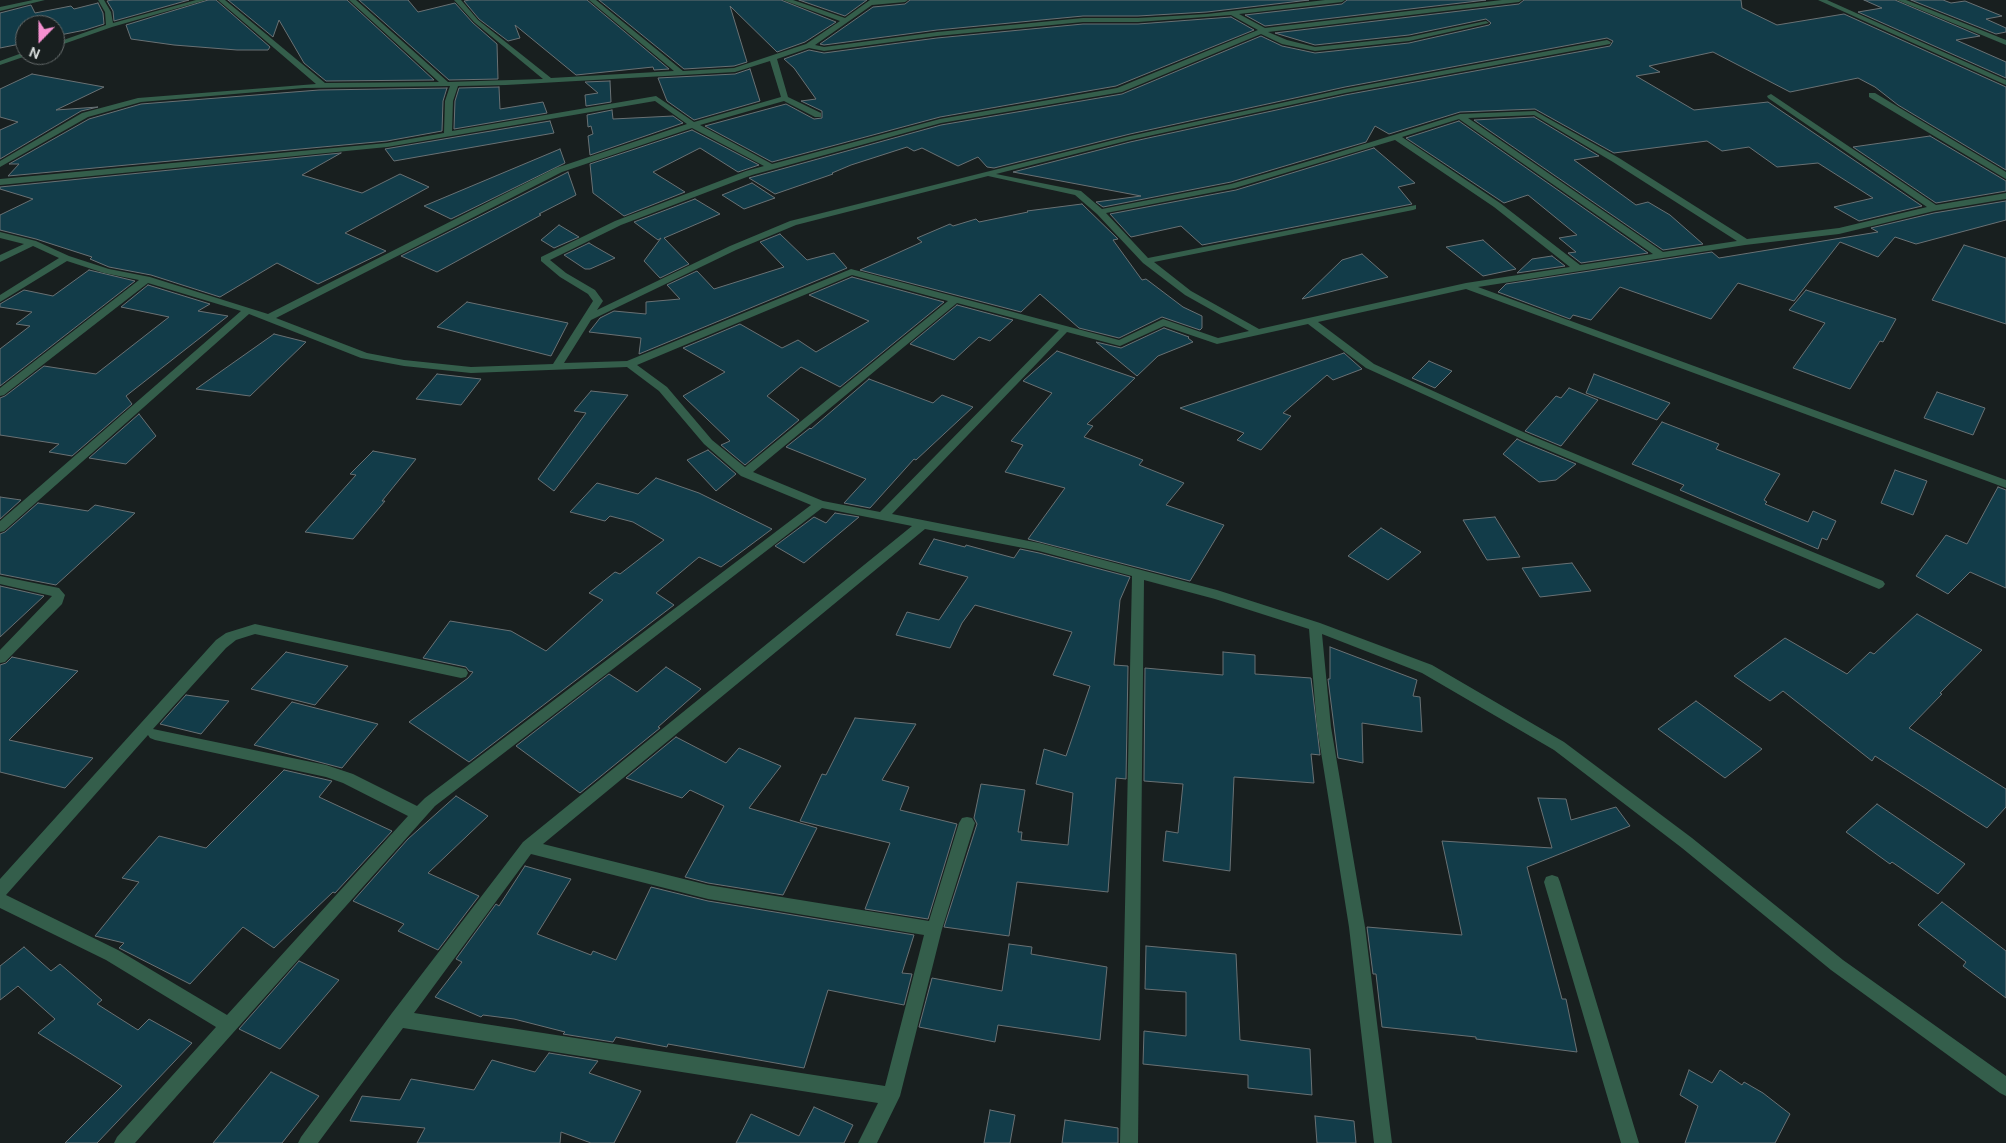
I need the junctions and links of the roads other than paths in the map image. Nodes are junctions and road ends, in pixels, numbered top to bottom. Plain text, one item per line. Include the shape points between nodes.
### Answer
1 (42, 0) edge
2 (101, 0) edge
3 (203, 0) edge
4 (222, 0) edge
5 (352, 0) edge
6 (457, 0) edge
7 (592, 0) edge
8 (786, 0) edge
9 (905, 0) edge
10 (1342, 0) edge
11 (1519, 0) edge
12 (1821, 0) edge
13 (1900, 0) edge
14 (871, 2) edge
15 (0, 9) edge
16 (1230, 12) junction
17 (844, 20) junction
18 (1486, 23) dead end
19 (110, 26) junction
20 (1263, 30) junction
21 (65, 42) edge
22 (1607, 42) dead end
23 (2006, 43) edge
24 (809, 46) junction
25 (773, 58) junction
26 (15, 59) edge
27 (0, 64) edge
28 (682, 74) junction
29 (549, 80) junction
30 (2006, 83) edge
31 (446, 84) junction
32 (455, 84) junction
33 (323, 86) junction
34 (1872, 95) dead end
35 (1771, 96) dead end
36 (785, 98) junction
37 (818, 115) dead end
38 (1460, 116) junction
39 (694, 125) junction
40 (448, 134) junction
41 (1395, 136) junction
42 (0, 164) edge
43 (771, 167) junction
44 (987, 176) junction
45 (2006, 176) edge
46 (0, 182) edge
47 (2006, 196) edge
48 (1413, 207) dead end
49 (1934, 208) junction
50 (1100, 212) junction
51 (0, 235) edge
52 (1745, 242) junction
53 (33, 243) junction
54 (1662, 256) junction
55 (66, 258) junction
56 (0, 259) edge
57 (1146, 261) junction
58 (1579, 269) junction
59 (147, 280) junction
60 (1466, 286) junction
61 (0, 299) edge
62 (955, 300) junction
63 (248, 310) junction
64 (268, 318) junction
65 (586, 319) junction
66 (1309, 320) junction
67 (1065, 329) junction
68 (1258, 332) junction
69 (628, 364) junction
70 (557, 366) junction
71 (0, 394) edge
72 (746, 473) junction
73 (2006, 484) edge
74 (820, 504) junction
75 (882, 516) junction
76 (923, 524) junction
77 (0, 528) edge
78 (1138, 574) junction
79 (0, 580) edge
80 (1879, 584) dead end
81 (1315, 626) junction
82 (0, 658) edge
83 (461, 673) dead end
84 (155, 734) dead end
85 (419, 814) junction
86 (967, 824) dead end
87 (528, 847) junction
88 (1552, 882) dead end
89 (0, 890) edge
90 (0, 900) edge
91 (934, 929) junction
92 (398, 1020) junction
93 (229, 1025) junction
94 (2006, 1087) edge
95 (892, 1096) junction
96 (123, 1143) edge
97 (307, 1143) edge
98 (867, 1143) edge
99 (1129, 1143) edge
100 (1383, 1143) edge
101 (1630, 1143) edge

1 - 15 street
2 - 19 street via 108,12
3 - 19 street
4 - 33 street
5 - 31 street
6 - 29 street via 476,21
7 - 28 street
8 - 17 street
9 - 14 street
10 - 16 street
11 - 20 street
12 - 30 street
13 - 23 street
14 - 17 street
16 - 20 street
16 - 24 street via 1165,19 1083,20 824,48
17 - 24 street
18 - 20 street via 1409,39 1315,49 1285,42
19 - 21 street
20 - 43 street via 1119,90 940,121
22 - 44 street via 1345,91 1130,138
24 - 25 street
25 - 28 street via 735,70
25 - 36 street
26 - 27 street
28 - 29 street
29 - 32 street
31 - 32 street
31 - 33 street
32 - 40 street via 449,102
33 - 42 street via 141,100 85,115
34 - 45 street
35 - 49 street
36 - 37 street
36 - 39 street
38 - 41 street
38 - 52 street via 1535,113
38 - 54 street
39 - 40 street via 656,98
39 - 43 street
39 - 64 street via 559,170
40 - 46 street via 387,145
41 - 50 street via 1232,186
41 - 58 street via 1497,205
43 - 65 street via 749,172 618,223 544,259 592,292 598,301
44 - 50 street via 1078,193
44 - 65 street via 793,223 732,248
47 - 49 street
48 - 57 street
49 - 52 street via 1839,231
50 - 57 street
51 - 53 street
52 - 54 street
53 - 55 street
53 - 56 street
54 - 58 street
55 - 59 street
55 - 61 street
57 - 68 street via 1188,293
58 - 60 street
59 - 63 street
59 - 71 street
60 - 66 street
60 - 73 street
62 - 67 street
62 - 69 street via 851,272
62 - 72 street
63 - 64 street
63 - 77 street
64 - 70 street via 365,356 404,363 471,370
65 - 70 street
66 - 68 street
66 - 80 street via 1378,370 1528,438
67 - 68 street via 1120,343 1164,322 1217,341
67 - 75 street
69 - 70 street
69 - 72 street via 663,389 708,442
72 - 74 street
74 - 75 street
74 - 85 street via 430,802
75 - 76 street
76 - 78 street via 1039,547
76 - 87 street
78 - 81 street
78 - 99 street
79 - 82 street via 55,591 59,595 57,601
81 - 94 street via 1427,669 1559,746 1688,843 1837,965
81 - 100 street via 1324,727 1357,926
83 - 89 street via 255,629 231,636
84 - 85 street via 326,771 348,778
85 - 93 street
86 - 91 street
87 - 91 street via 708,892
87 - 92 street
88 - 101 street
90 - 93 street via 112,955
91 - 95 street
92 - 95 street
92 - 97 street
93 - 96 street
95 - 98 street

